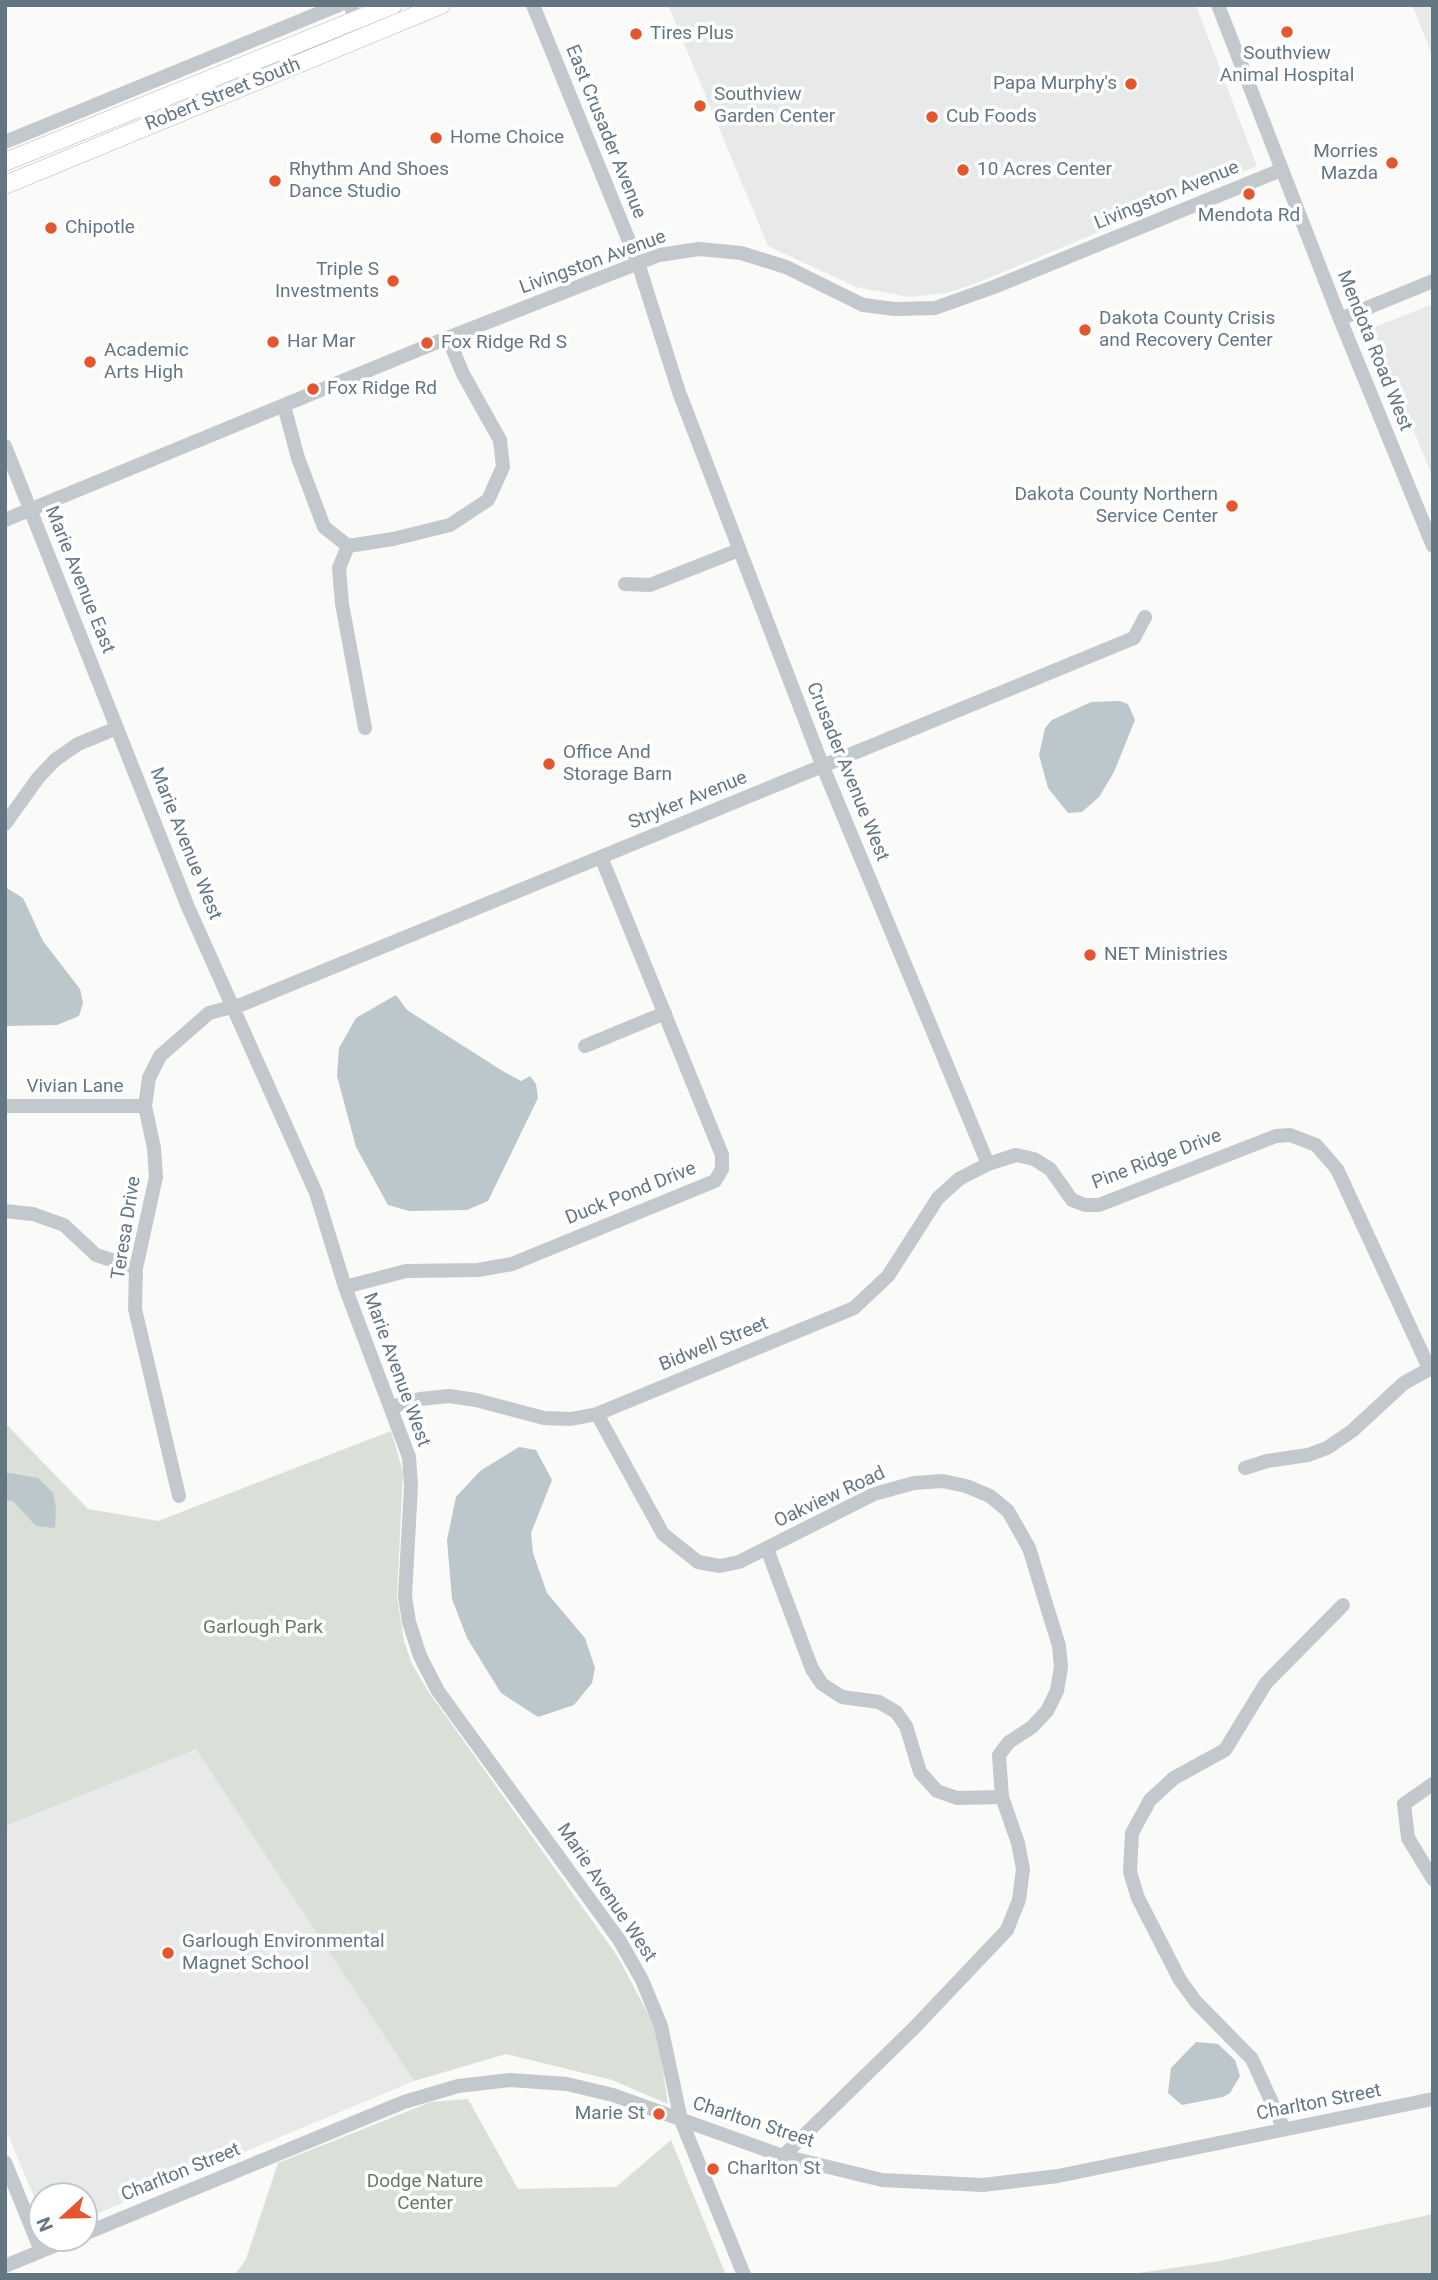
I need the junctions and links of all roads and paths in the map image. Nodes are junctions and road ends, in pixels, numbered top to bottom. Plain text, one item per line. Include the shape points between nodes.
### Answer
1 (339, 5) edge
2 (393, 5) edge
3 (441, 5) edge
4 (533, 5) edge
5 (1218, 5) edge
6 (353, 13) edge
7 (344, 45) junction
8 (151, 102) junction
9 (143, 128) junction
10 (5, 142) edge
11 (5, 162) edge
12 (1281, 170) junction
13 (5, 185) edge
14 (638, 264) junction
15 (1433, 281) edge
16 (1340, 319) junction
17 (448, 338) junction
18 (679, 392) joint
19 (284, 406) junction
20 (5, 446) edge
21 (30, 510) junction
22 (5, 520) edge
23 (348, 545) junction
24 (1433, 546) edge
25 (739, 550) junction
26 (625, 584) dead end
27 (1145, 617) dead end
28 (117, 728) junction
29 (365, 728) dead end
30 (823, 766) junction
31 (5, 824) edge
32 (601, 857) junction
33 (234, 1008) junction
34 (665, 1013) junction
35 (585, 1046) dead end
36 (5, 1106) edge
37 (145, 1106) junction
38 (988, 1164) junction
39 (5, 1211) edge
40 (136, 1268) junction
41 (345, 1287) junction
42 (1431, 1368) edge
43 (391, 1407) junction
44 (597, 1414) junction
45 (1245, 1468) dead end
46 (179, 1496) dead end
47 (767, 1549) junction
48 (1343, 1605) dead end
49 (1433, 1784) edge
50 (1002, 1797) junction
51 (1433, 1879) edge
52 (1433, 2099) edge
53 (681, 2120) junction
54 (1284, 2129) junction
55 (783, 2156) junction
56 (5, 2162) edge
57 (28, 2219) edge
58 (98, 2228) edge
59 (39, 2252) edge
60 (5, 2266) edge
61 (744, 2275) edge

1 - 10 street
2 - 6 main road, Robert Street South
3 - 7 main road, Robert Street South
4 - 14 street, East Crusader Avenue
5 - 12 street, Mendota Road West
6 - 7 main road
6 - 8 main road, Robert Street South
7 - 9 main road, Robert Street South
8 - 9 main road
8 - 11 main road, Robert Street South
9 - 13 main road, Robert Street South
12 - 14 street, Livingston Avenue via 935,308 863,305 786,267 741,253 699,249 659,255
12 - 16 street, Mendota Road West
14 - 17 street, Livingston Avenue
14 - 18 street, East Crusader Avenue
15 - 16 street
16 - 24 street, Mendota Road West
17 - 19 street, Livingston Avenue
17 - 23 street via 500,440 503,467 488,500 450,525
18 - 25 street, Crusader Avenue West
19 - 21 street, Livingston Avenue
19 - 23 street via 324,527
20 - 21 street, Marie Avenue East
21 - 22 street, Livingston Avenue
21 - 28 street, Marie Avenue East
23 - 29 street via 339,568 342,604
25 - 26 street via 650,585
25 - 30 street, Crusader Avenue West
27 - 30 street, Stryker Avenue via 1134,638
28 - 31 street via 78,744 55,760
28 - 33 street, Marie Avenue West via 188,907
30 - 32 street, Stryker Avenue
30 - 38 street, Crusader Avenue West
32 - 33 street, Stryker Avenue
32 - 34 street, Duck Pond Drive
33 - 37 street, Teresa Drive via 209,1013 160,1056 149,1078
33 - 41 street, Marie Avenue West via 311,1182
34 - 35 street
34 - 41 street, Duck Pond Drive via 722,1155 722,1169 715,1181 512,1264 478,1270 406,1271
36 - 37 street, Vivian Lane
37 - 40 street, Teresa Drive via 156,1177
38 - 42 street, Pine Ridge Drive via 1016,1155 1034,1159 1050,1169 1072,1200 1092,1206 1268,1138 1290,1135 1320,1140
38 - 44 street, Bidwell Street via 938,1198 888,1276 854,1308
39 - 40 street via 33,1214 64,1225 96,1255
40 - 46 street, Teresa Drive via 135,1309
41 - 43 street, Marie Avenue West
42 - 45 street via 1392,1392 1327,1448
43 - 44 street, Bidwell Street via 449,1396 544,1418
43 - 53 street, Marie Avenue West via 410,1464 405,1596 420,1656 438,1690 633,1963 661,2026
44 - 47 street, Oakview Road via 663,1534 698,1562 720,1566
47 - 50 street via 812,1669 822,1684 842,1697 879,1702 896,1712 906,1726 920,1772 937,1791 957,1798
47 - 50 street, Oakview Road via 874,1494 914,1483 943,1481 966,1486 990,1496 1008,1511 1030,1548 1062,1667 1046,1711 999,1755
48 - 54 street via 1266,1683 1226,1750 1174,1778 1158,1792 1132,1833 1130,1872 1138,1898 1180,1980 1252,2059
49 - 51 street via 1404,1804 1408,1838
50 - 55 street, Oakview Road via 1023,1869 1019,1900 1007,1930
52 - 54 street, Charlton Street
53 - 55 street, Charlton Street
53 - 58 street, Charlton Street via 567,2084 510,2080 458,2086 404,2102
53 - 61 street, Marie Avenue West
54 - 55 street, Charlton Street via 1058,2176 984,2185 882,2180
56 - 57 street
59 - 60 street

